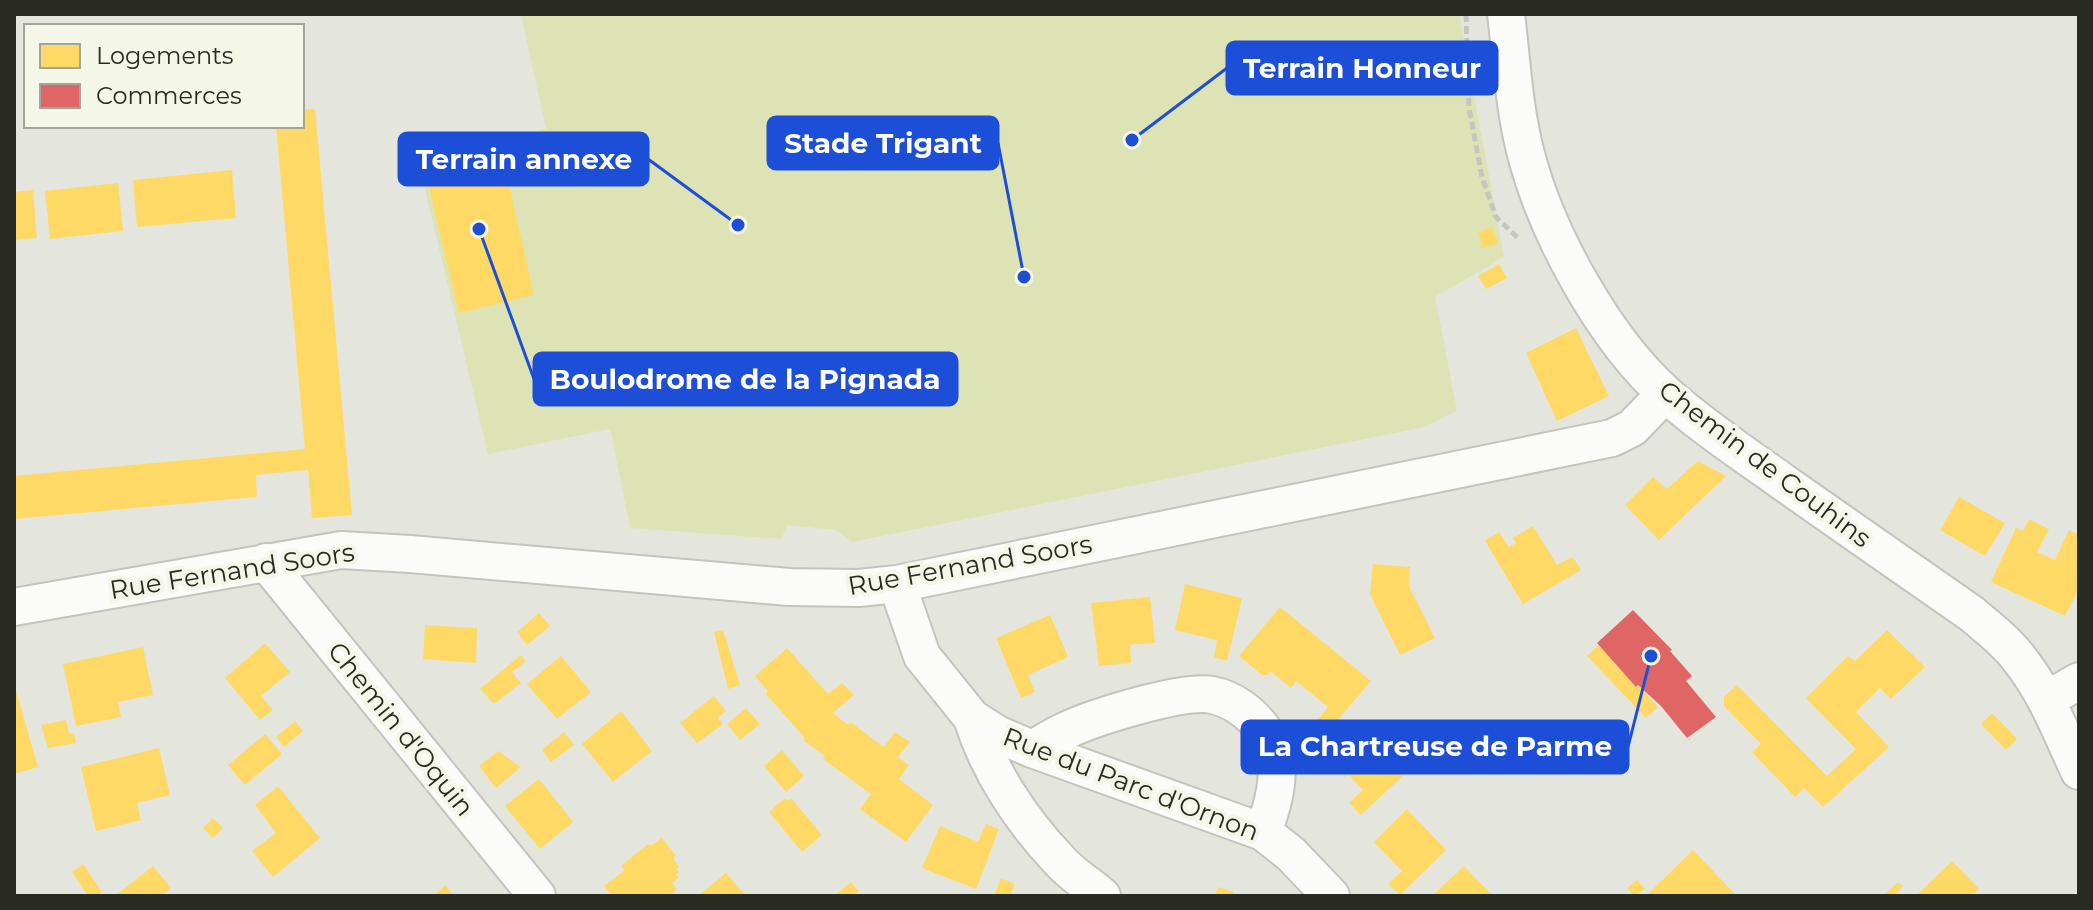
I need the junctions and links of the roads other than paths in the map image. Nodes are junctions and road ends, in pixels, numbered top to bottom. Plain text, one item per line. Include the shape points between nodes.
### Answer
1 (1506, 14) edge
2 (1665, 394) junction
3 (266, 562) junction
4 (897, 584) junction
5 (14, 607) edge
6 (2079, 681) edge
7 (2046, 700) junction
8 (972, 718) junction
9 (1032, 749) junction
10 (2079, 771) edge
11 (1263, 832) junction
12 (537, 896) edge
13 (1102, 896) edge
14 (1331, 896) edge

1 - 2 street, Chemin de Couhins via 1519,126 1560,247 1593,303
2 - 4 street, Rue Fernand Soors via 1632,428 1612,438
2 - 7 street, Chemin de Couhins via 1972,614 2015,653
3 - 4 street, Rue Fernand Soors via 362,550 789,587
3 - 5 street, Rue Fernand Soors
3 - 12 street, Chemin d'Oquin
4 - 8 street, Rue du Parc d'Ornon via 922,656
6 - 7 street
7 - 10 street, Chemin de Couhins
8 - 9 street, Rue du Parc d'Ornon
8 - 13 street via 982,750 1019,810 1059,862
9 - 11 street, Rue du Parc d'Ornon
9 - 11 street via 1067,730 1163,699 1197,693 1229,700 1257,721 1274,752 1276,785
11 - 14 street, Rue du Parc d'Ornon

